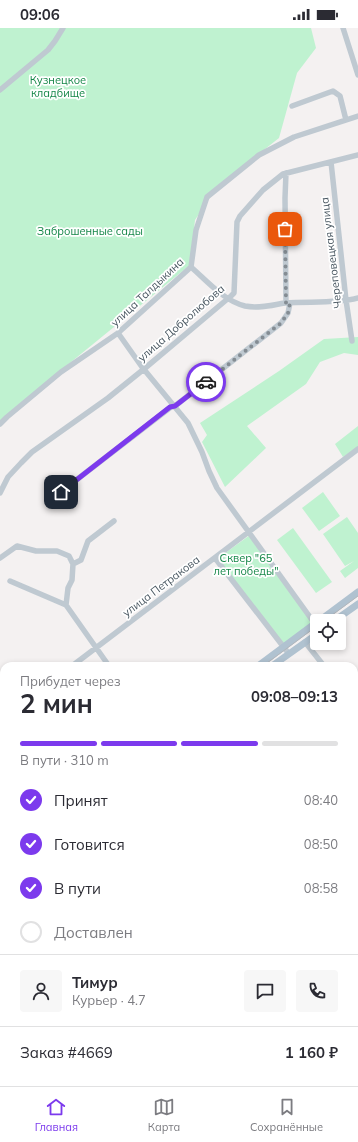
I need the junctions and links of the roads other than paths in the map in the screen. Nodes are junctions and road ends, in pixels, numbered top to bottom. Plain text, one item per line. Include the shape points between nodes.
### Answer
1 (63, 28) edge
2 (343, 28) edge
3 (358, 75) edge
4 (0, 90) edge
5 (292, 106) dead end
6 (358, 116) edge
7 (346, 120) junction
8 (358, 155) edge
9 (331, 162) junction
10 (286, 173) junction
11 (192, 267) junction
12 (227, 298) junction
13 (358, 298) edge
14 (346, 300) junction
15 (288, 303) junction
16 (118, 333) junction
17 (352, 341) dead end
18 (144, 369) junction
19 (175, 406) junction
20 (0, 424) edge
21 (358, 449) edge
22 (0, 493) edge
23 (49, 501) dead end
24 (114, 521) dead end
25 (249, 532) junction
26 (0, 558) edge
27 (215, 558) junction
28 (73, 564) junction
29 (10, 581) dead end
30 (358, 592) edge
31 (358, 604) edge
32 (66, 605) junction
33 (311, 614) edge
34 (328, 614) edge
35 (344, 614) edge
36 (310, 627) edge
37 (310, 639) edge
38 (305, 642) junction
39 (283, 647) junction
40 (96, 648) junction
41 (289, 654) junction
42 (77, 662) edge
43 (106, 662) edge
44 (263, 662) edge
45 (278, 662) edge
46 (321, 662) edge

1 - 4 street via 48,50
2 - 3 street
5 - 7 street via 333,91 340,96
6 - 7 street, улица Талдыкина
7 - 11 street, улица Талдыкина via 294,137 259,155 207,197 196,230
8 - 9 street, улица Добролюбова
9 - 10 street, улица Добролюбова
9 - 14 street, Череповецкая улица
10 - 12 street, улица Добролюбова via 263,190 237,222 234,293
10 - 15 street
11 - 12 street
11 - 16 street, улица Талдыкина
12 - 15 street via 245,306 257,307
12 - 18 street, улица Добролюбова
13 - 14 street
14 - 15 street
14 - 17 street, Череповецкая улица
15 - 19 street via 288,313 281,323
16 - 18 street
16 - 20 street, улица Талдыкина via 61,372
18 - 19 street
18 - 22 street, улица Добролюбова via 32,452 8,477
19 - 23 street via 170,407
19 - 25 street via 188,423 217,488
21 - 25 street, улица Петракова
24 - 28 street via 88,541 81,560
25 - 27 street, улица Петракова
25 - 33 street
26 - 28 street via 16,546 36,551 57,551 69,556
27 - 39 street
27 - 40 street, улица Петракова
28 - 32 street
29 - 32 street
30 - 34 main road
31 - 35 main road
32 - 40 street
36 - 39 main road
37 - 38 main road
38 - 41 main road
38 - 46 street
39 - 41 street
39 - 44 main road
40 - 42 street, улица Петракова
40 - 43 street
41 - 45 main road

